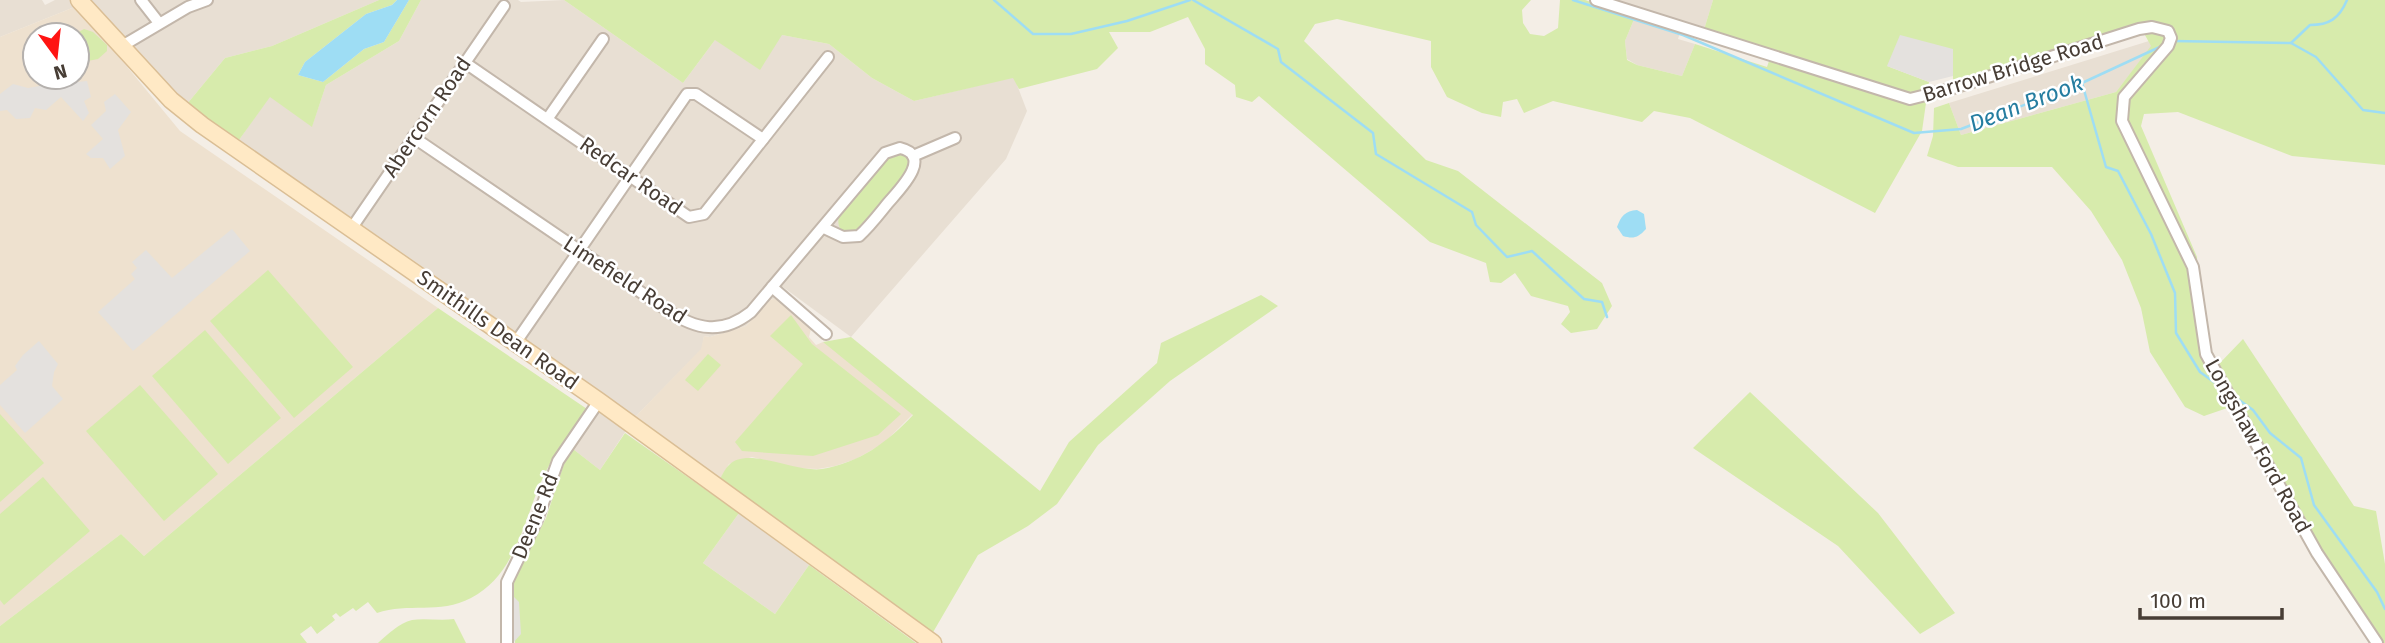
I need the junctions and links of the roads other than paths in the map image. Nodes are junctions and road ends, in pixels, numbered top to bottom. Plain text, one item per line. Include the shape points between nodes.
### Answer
1 (79, 0) edge
2 (141, 0) edge
3 (207, 0) edge
4 (1596, 0) edge
5 (504, 6) dead end
6 (159, 23) junction
7 (603, 39) dead end
8 (122, 46) junction
9 (828, 57) dead end
10 (464, 62) junction
11 (548, 118) junction
12 (2122, 121) joint
13 (413, 137) junction
14 (763, 139) junction
15 (955, 139) dead end
16 (913, 156) junction
17 (630, 177) junction
18 (824, 228) junction
19 (351, 229) junction
20 (580, 251) junction
21 (772, 288) junction
22 (826, 334) dead end
23 (516, 342) junction
24 (599, 401) junction
25 (507, 643) edge
26 (933, 643) edge
27 (2377, 643) edge

1 - 8 street, Smithills Dean Road
2 - 6 street
3 - 6 street
4 - 12 street, Barrow Bridge Road via 1910,99 2139,29 2168,31 2168,46 2124,97
5 - 10 street, Abercorn Road
6 - 8 street
7 - 11 street
8 - 19 street, Smithills Dean Road via 171,100 202,125
9 - 14 street, Redcar Road
10 - 11 street, Redcar Road
10 - 13 street, Abercorn Road
11 - 17 street, Redcar Road
12 - 27 street, Longshaw Ford Road via 2193,267 2206,354 2317,553
13 - 19 street, Abercorn Road
13 - 20 street, Limefield Road
14 - 17 street, Redcar Road via 699,216 689,217
14 - 17 street via 696,94 687,94
15 - 16 street, Limefield Road
16 - 18 street, Limefield Road via 900,148 885,153
16 - 18 street via 910,177 859,236 843,237
17 - 20 street
18 - 21 street, Limefield Road
19 - 23 street, Smithills Dean Road
20 - 21 street, Limefield Road via 693,325 724,326 739,321
20 - 23 street
21 - 22 street
23 - 24 street, Smithills Dean Road
24 - 25 street, Deene Rd via 558,461 537,520 507,582
24 - 26 street, Smithills Dean Road

